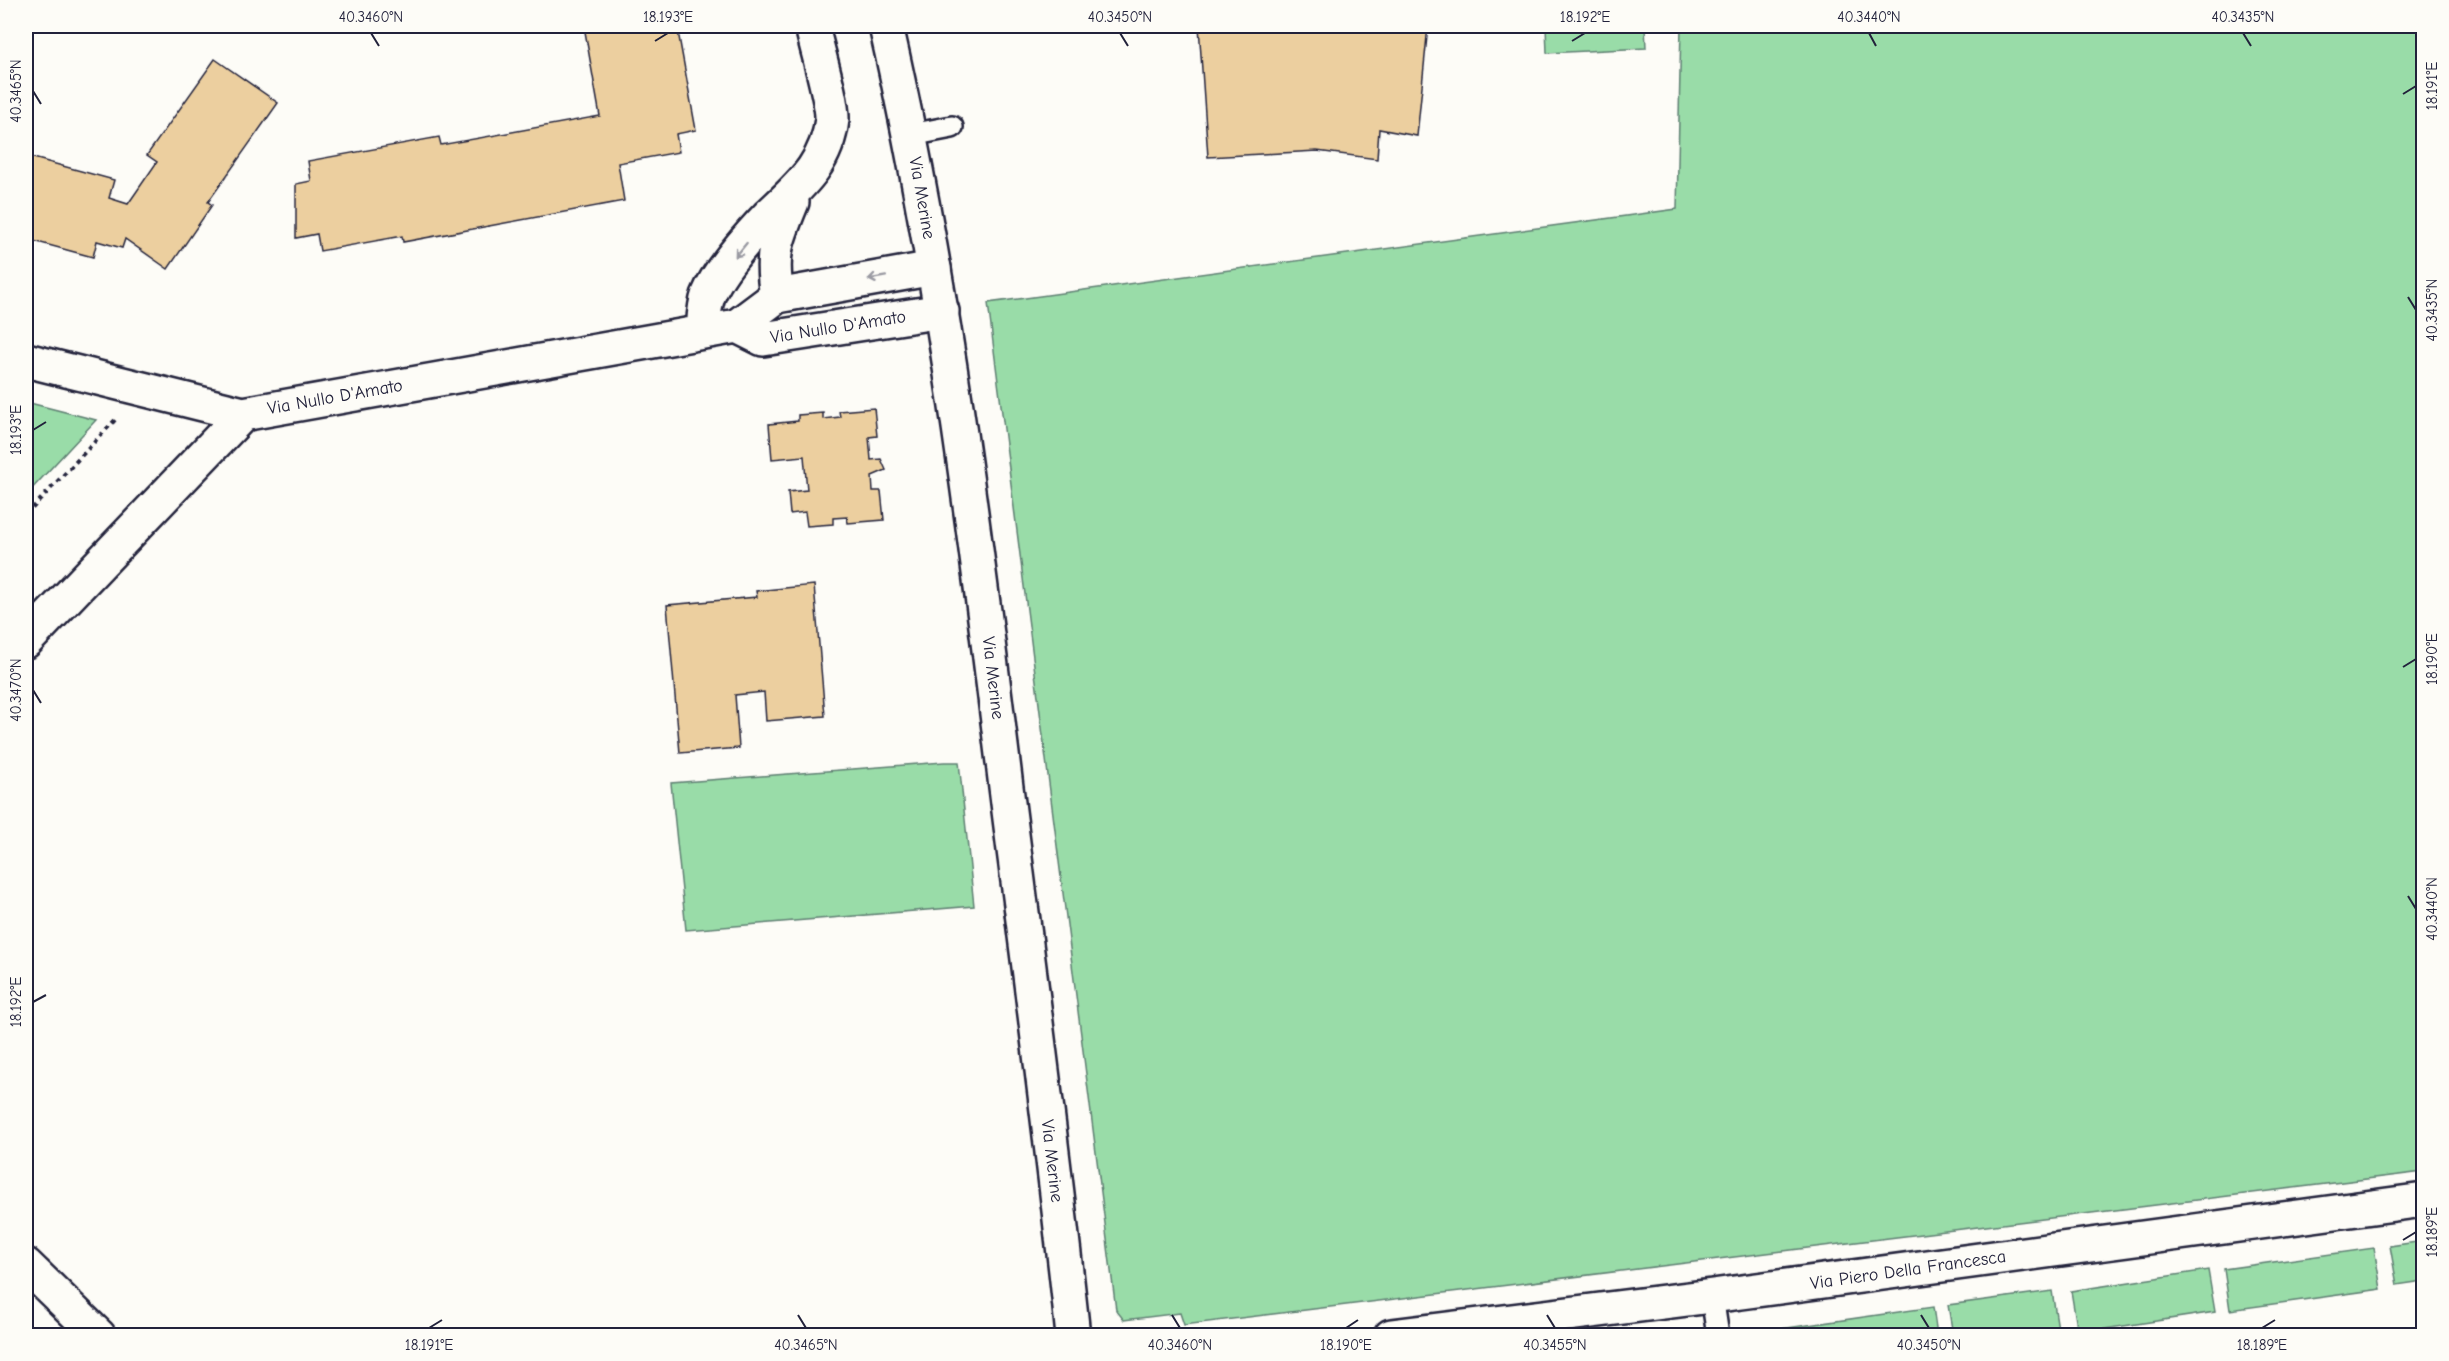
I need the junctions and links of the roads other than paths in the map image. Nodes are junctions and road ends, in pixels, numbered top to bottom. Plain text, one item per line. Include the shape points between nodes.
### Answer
1 (812, 26) edge
2 (886, 26) edge
3 (952, 127) dead end
4 (911, 135) junction
5 (796, 192) junction
6 (934, 268) junction
7 (777, 296) junction
8 (942, 311) junction
9 (737, 326) junction
10 (703, 332) junction
11 (26, 360) edge
12 (243, 414) junction
13 (26, 641) edge
14 (2424, 1200) edge
15 (26, 1265) edge
16 (1712, 1296) junction
17 (99, 1335) edge
18 (1073, 1335) edge
19 (1391, 1335) edge
20 (1718, 1335) edge

1 - 5 street via 832,116 818,162
2 - 4 street, Via Merine
3 - 4 lane
4 - 6 street, Via Merine
5 - 7 street via 776,242 772,267
5 -> 10 street via 768,217 717,278 707,298
6 -> 7 street, Via Nullo D'Amato
6 - 8 street, Via Merine
7 - 9 street, Via Nullo D'Amato
8 - 9 street, Via Nullo D'Amato via 763,339
8 - 18 street, Via Merine via 977,554
9 - 10 street, Via Nullo D'Amato
10 - 12 street, Via Nullo D'Amato
11 - 12 street
12 - 13 street, Via Nullo D'Amato
14 - 16 street, Via Piero Della Francesca
15 - 17 street
16 - 19 street, Via Piero Della Francesca
16 - 20 lane

